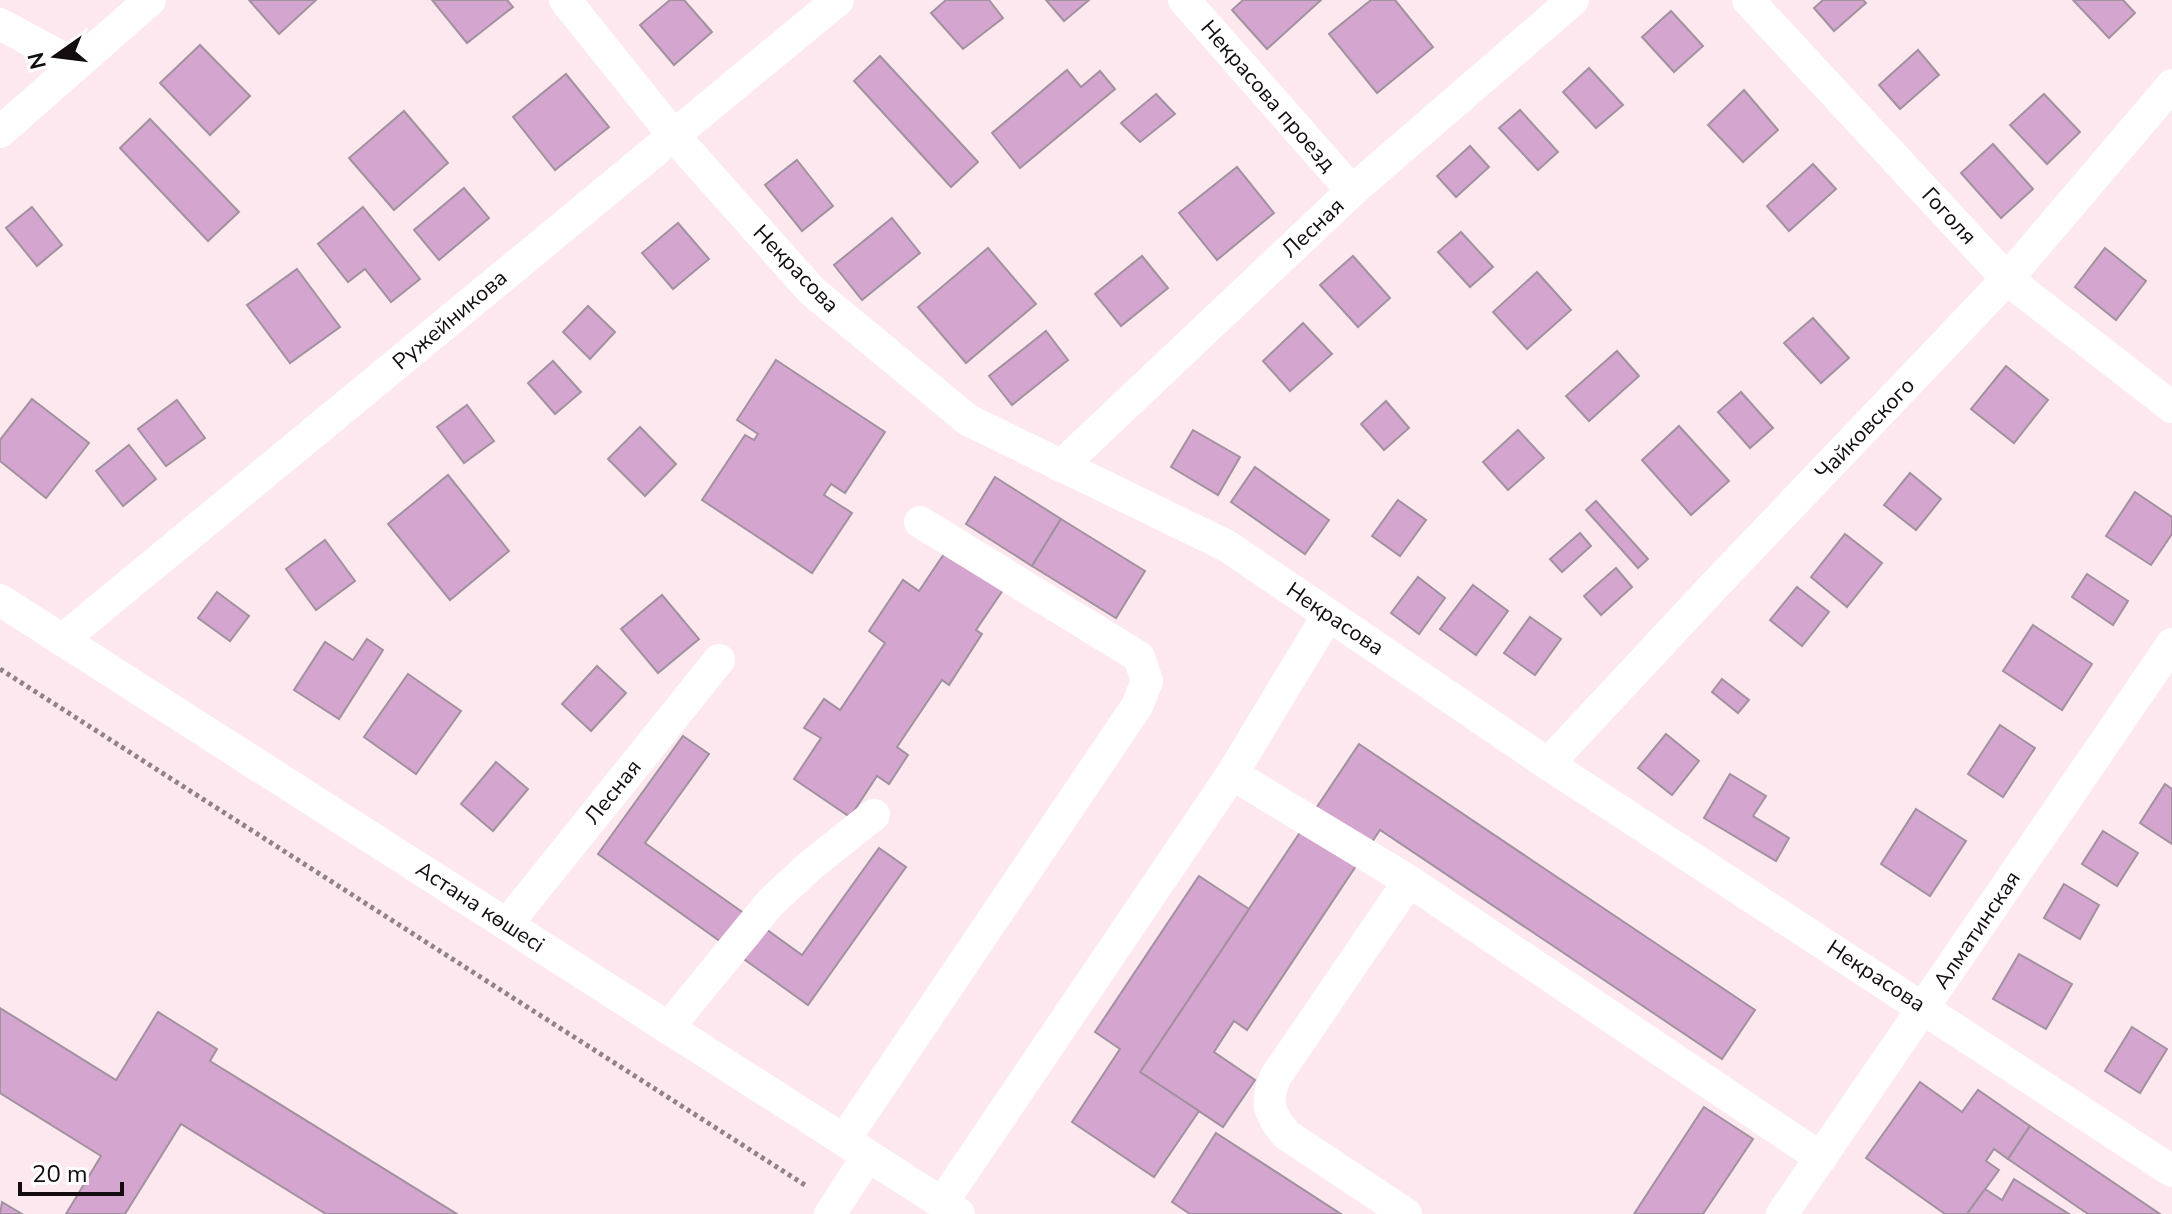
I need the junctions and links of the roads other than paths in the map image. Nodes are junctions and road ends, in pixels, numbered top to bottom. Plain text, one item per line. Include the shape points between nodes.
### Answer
1 (150, 0) edge
2 (565, 0) edge
3 (838, 0) edge
4 (1184, 0) edge
5 (1573, 0) edge
6 (1748, 0) edge
7 (0, 24) edge
8 (76, 65) junction
9 (2172, 85) edge
10 (0, 132) edge
11 (674, 136) junction
12 (1352, 191) junction
13 (2007, 279) junction
14 (2172, 407) edge
15 (1061, 466) junction
16 (920, 522) dead end
17 (0, 600) edge
18 (1328, 615) junction
19 (62, 640) junction
20 (2172, 644) edge
21 (719, 660) dead end
22 (2162, 680) edge
23 (1548, 764) junction
24 (1232, 774) junction
25 (874, 815) dead end
26 (1409, 881) junction
27 (507, 924) junction
28 (1924, 1007) junction
29 (668, 1028) junction
30 (856, 1148) junction
31 (1821, 1158) junction
32 (2172, 1171) edge
33 (951, 1209) edge
34 (833, 1210) edge
35 (1406, 1214) edge
36 (1782, 1214) edge

1 - 8 street
2 - 11 street, Некрасова
3 - 11 street, Ружейникова
4 - 12 street, Некрасова проезд
5 - 12 street, Лесная
6 - 13 street, Гоголя
7 - 8 street
8 - 10 street
9 - 13 street, Чайковского
11 - 15 street, Некрасова via 812,291 968,420
11 - 19 street, Ружейникова
12 - 15 street, Лесная
13 - 14 street, Гоголя
13 - 23 street, Чайковского
15 - 18 street, Некрасова via 1227,546
16 - 30 street via 1139,657 1147,681 1137,706
17 - 19 street, Астана көшесі
18 - 23 street, Некрасова
18 - 24 street
19 - 27 street, Астана көшесі
20 - 22 street, Алматинская
21 - 27 street, Лесная
22 - 28 street, Алматинская
23 - 28 street, Некрасова
24 - 26 street
24 - 33 street
25 - 29 street via 770,903
26 - 31 street
26 - 35 street via 1268,1093 1276,1123 1287,1135
27 - 29 street, Астана көшесі
28 - 31 street, Алматинская
28 - 32 street, Некрасова
29 - 30 street, Астана көшесі
30 - 33 street, Астана көшесі
30 - 34 street
31 - 36 street, Алматинская

